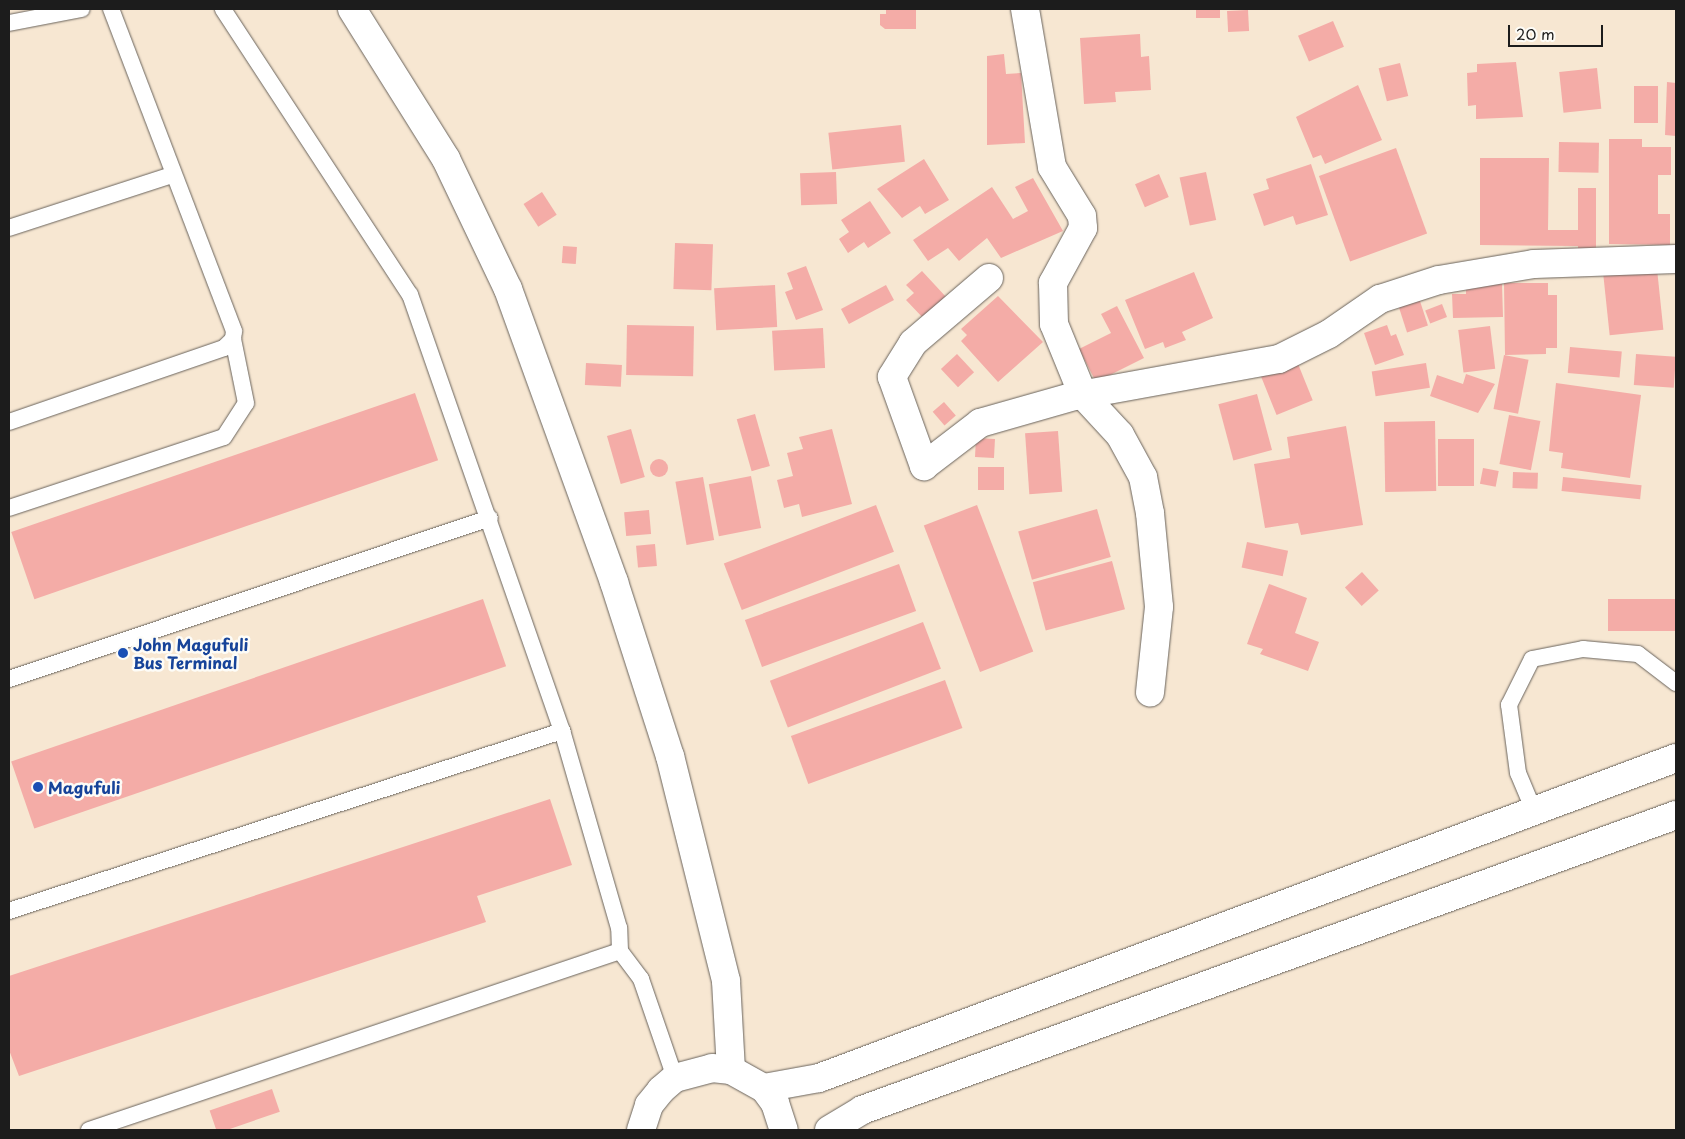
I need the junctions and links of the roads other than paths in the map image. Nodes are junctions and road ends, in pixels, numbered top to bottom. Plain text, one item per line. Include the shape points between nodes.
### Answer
1 (82, 9) edge
2 (111, 9) edge
3 (223, 9) edge
4 (352, 9) edge
5 (1024, 9) edge
6 (9, 23) edge
7 (172, 175) junction
8 (9, 228) edge
9 (1676, 259) edge
10 (989, 278) dead end
11 (233, 339) junction
12 (1083, 395) junction
13 (9, 422) edge
14 (9, 508) edge
15 (490, 518) junction
16 (9, 679) edge
17 (1676, 683) edge
18 (1150, 693) dead end
19 (562, 731) junction
20 (1676, 758) edge
21 (1534, 811) junction
22 (1676, 816) edge
23 (9, 911) edge
24 (620, 951) junction
25 (731, 1070) junction
26 (675, 1078) junction
27 (764, 1088) junction
28 (637, 1128) edge
29 (89, 1130) edge
30 (784, 1130) edge
31 (828, 1130) edge

1 - 6 lane
2 - 7 lane
3 - 15 lane via 410,294
4 - 25 street via 446,159 508,289 614,582 670,756 723,972
5 - 12 street via 1052,167 1082,216 1083,228 1053,284 1050,301 1054,324
7 - 8 lane
7 - 11 lane via 234,331
9 - 12 street via 1479,270 1380,299 1329,334 1279,360
10 - 12 street via 913,343 892,377 924,466 980,423
11 - 13 lane via 224,348
11 - 14 lane via 246,403 224,436
12 - 18 street via 1120,436 1143,477 1159,578
15 - 16 lane
15 - 19 lane
17 - 21 lane via 1638,654 1583,649 1532,659 1509,705 1518,773
19 - 23 lane
19 - 24 lane via 619,928
20 - 21 street
21 - 27 street via 819,1078
22 - 31 street via 862,1110
24 - 26 lane via 641,979
24 - 29 lane
25 - 26 street via 712,1068
25 - 27 street
26 - 28 street via 649,1105
27 - 30 street via 775,1103

